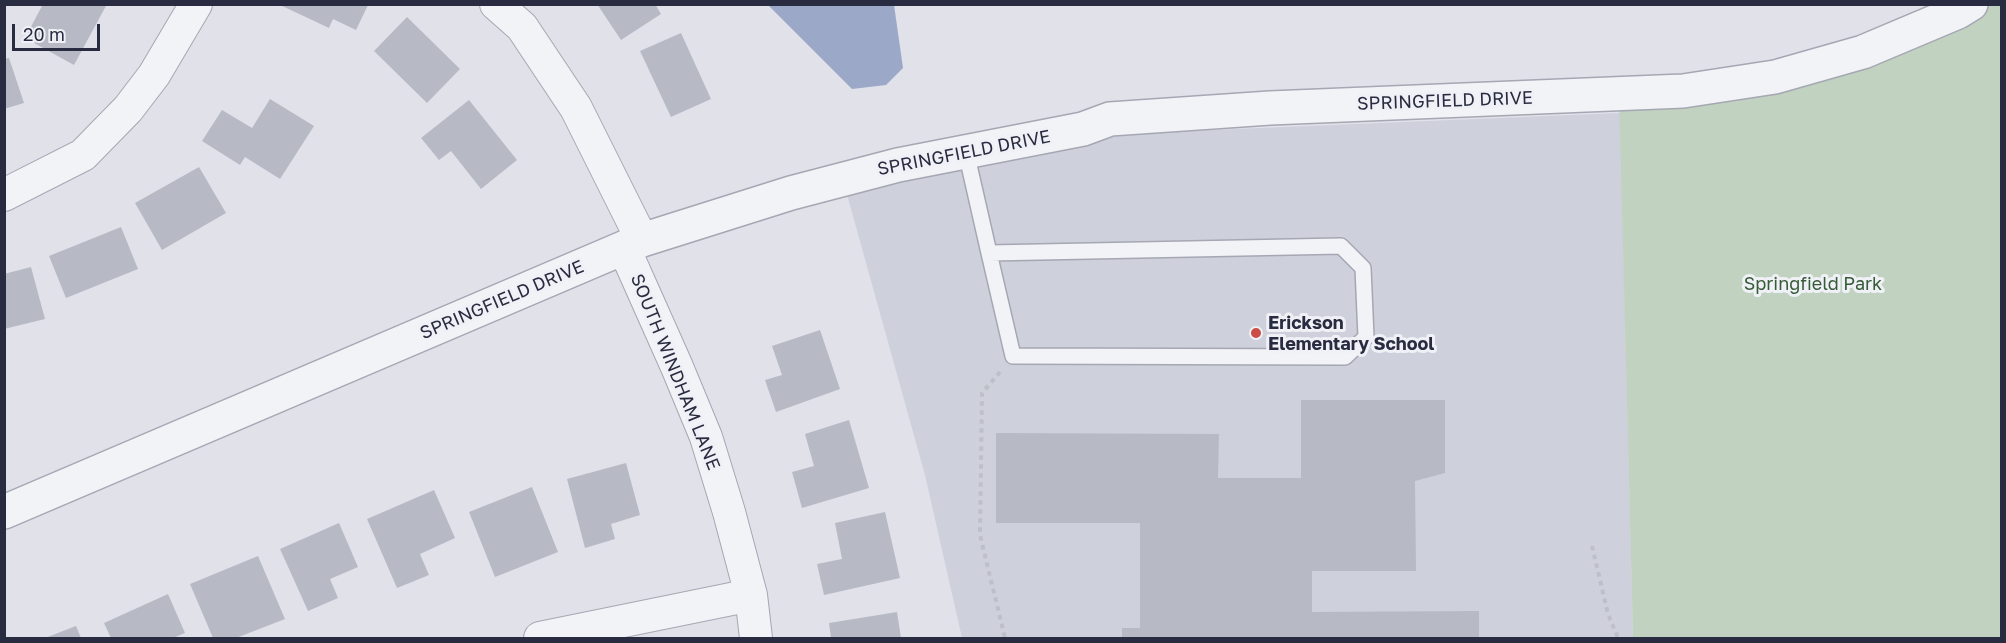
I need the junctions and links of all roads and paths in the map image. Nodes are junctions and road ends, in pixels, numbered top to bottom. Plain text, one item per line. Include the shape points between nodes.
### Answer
1 (196, 4) edge
2 (496, 4) edge
3 (1971, 4) edge
4 (966, 152) junction
5 (4, 195) edge
6 (633, 244) junction
7 (989, 253) junction
8 (982, 393) dead end
9 (4, 512) edge
10 (1592, 546) dead end
11 (751, 595) junction
12 (540, 639) edge
13 (756, 639) edge
14 (1005, 639) edge
15 (1618, 639) edge

1 - 5 street via 154,75 128,109 83,155
2 - 6 street, SOUTH WINDHAM LANE via 522,27 576,108
3 - 4 street, SPRINGFIELD DRIVE via 1863,52 1775,77 1683,92 1270,108 1110,119 1083,129
4 - 6 street, SPRINGFIELD DRIVE via 791,193
4 - 7 lane
6 - 9 street, SPRINGFIELD DRIVE
6 - 11 street, SOUTH WINDHAM LANE via 706,437
7 - 7 lane via 1013,356 1345,357 1366,338 1363,268 1341,246
8 - 14 path via 980,535
10 - 15 path
11 - 12 street
11 - 13 street, SOUTH WINDHAM LANE

